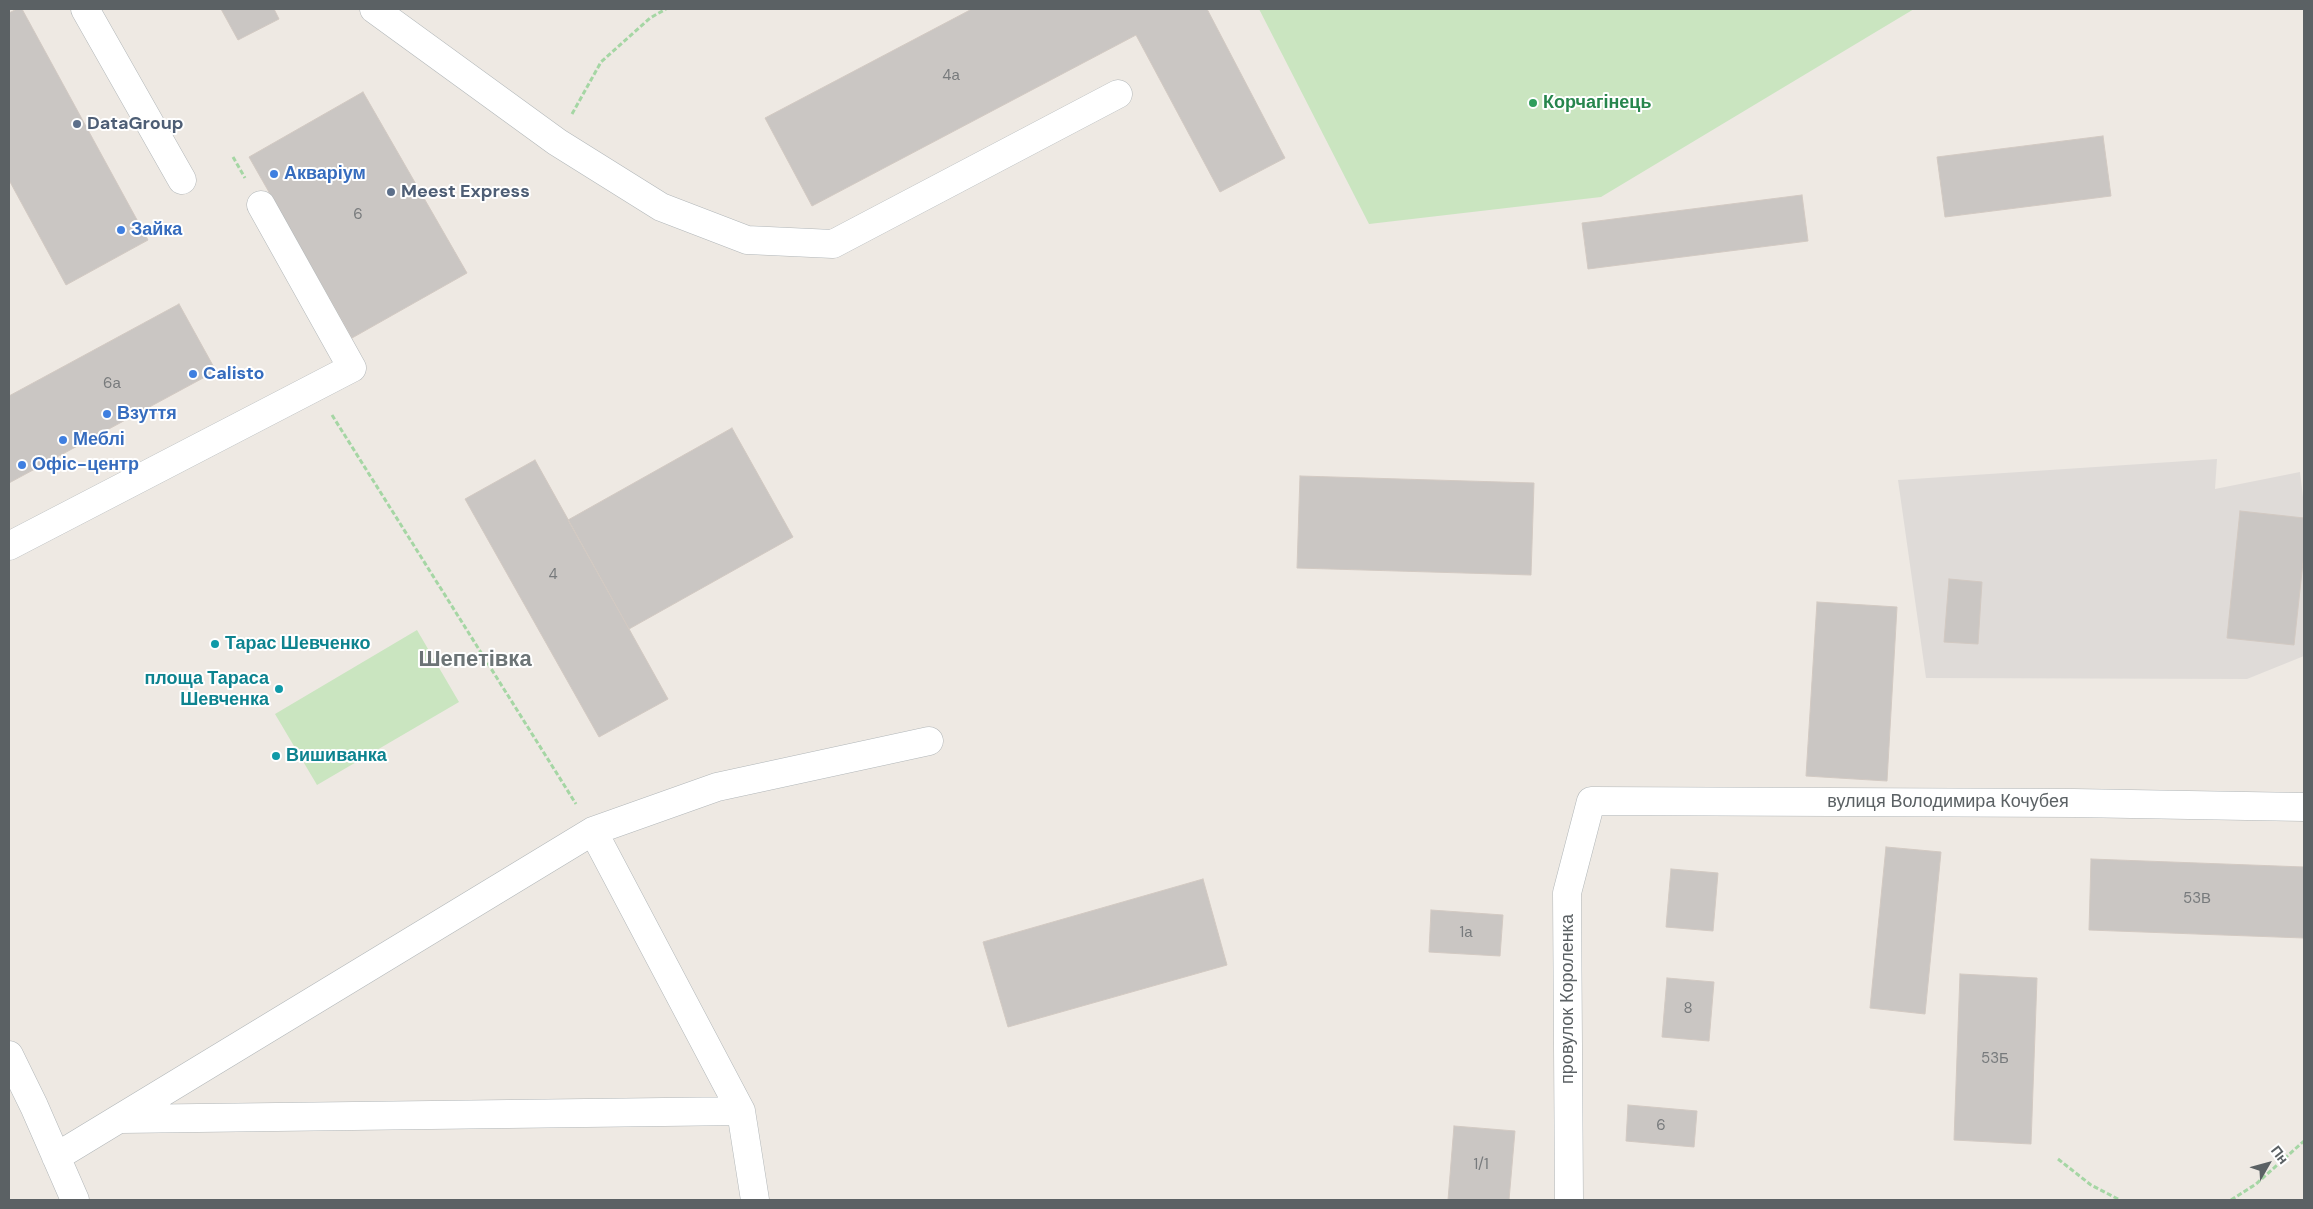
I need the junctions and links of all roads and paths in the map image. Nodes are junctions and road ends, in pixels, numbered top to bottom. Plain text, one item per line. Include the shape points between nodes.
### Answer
1 (86, 9) edge
2 (374, 9) edge
3 (666, 9) edge
4 (1118, 94) dead end
5 (557, 142) junction
6 (182, 180) dead end
7 (261, 205) dead end
8 (315, 387) junction
9 (9, 546) edge
10 (929, 741) dead end
11 (1591, 801) joint
12 (2304, 807) edge
13 (593, 831) junction
14 (9, 1055) edge
15 (742, 1111) junction
16 (119, 1118) junction
17 (2304, 1141) edge
18 (56, 1157) junction
19 (2058, 1159) dead end
20 (75, 1200) edge
21 (755, 1200) edge
22 (1569, 1200) edge
23 (2120, 1200) edge
24 (2230, 1200) edge

1 - 6 street
2 - 5 street
3 - 5 path via 650,18 601,62
4 - 5 street via 833,244 747,240 662,207
7 - 8 street via 352,368
8 - 9 street
8 - 13 path
10 - 13 street via 717,787
11 - 12 street, вулиця Володимира Кочубея
11 - 22 street, провулок Короленка via 1567,893
13 - 15 street
13 - 16 street
14 - 18 street
15 - 16 street
15 - 21 street
16 - 18 street
17 - 24 path via 2256,1184
18 - 20 street
19 - 23 path via 2091,1185

